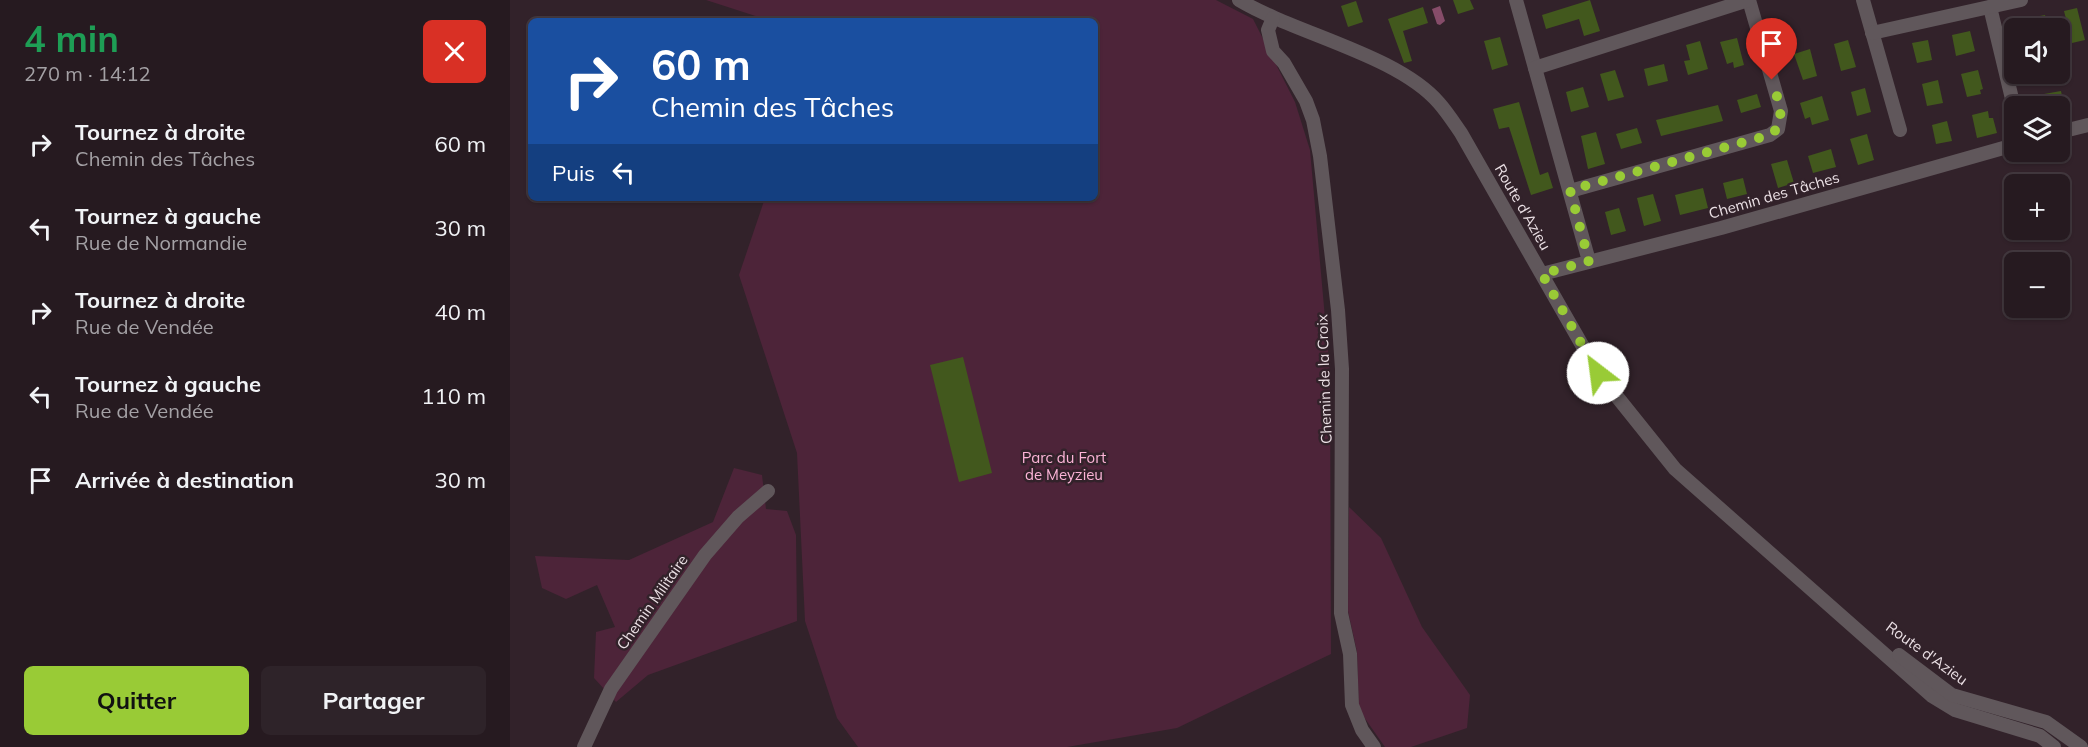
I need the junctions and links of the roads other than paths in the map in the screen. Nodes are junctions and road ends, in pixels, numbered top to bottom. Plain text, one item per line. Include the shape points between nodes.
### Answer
1 (1239, 0) edge
2 (1516, 0) edge
3 (1749, 0) edge
4 (1863, 0) edge
5 (2018, 0) edge
6 (1990, 7) junction
7 (1273, 18) junction
8 (1872, 33) junction
9 (1535, 68) junction
10 (2011, 96) edge
11 (2088, 124) edge
12 (2070, 129) edge
13 (1900, 130) dead end
14 (2004, 148) edge
15 (1570, 190) junction
16 (1589, 261) junction
17 (1542, 274) junction
18 (768, 491) dead end
19 (1826, 599) junction
20 (584, 747) edge
21 (1374, 747) edge
22 (2054, 747) edge
23 (2081, 747) edge

1 - 7 street, Route d'Azieu
2 - 9 street
3 - 9 street
3 - 15 street via 1781,111 1778,129 1770,135
4 - 8 street
5 - 6 street
6 - 8 street
6 - 10 street
7 - 17 street, Route d'Azieu via 1384,64 1411,79 1439,102
7 - 21 street, Chemin de la Croix via 1268,30 1273,51 1306,101 1318,148 1342,369 1341,614 1350,654 1352,705
8 - 13 street
9 - 15 street
11 - 12 street
14 - 16 street, Chemin des Tâches
15 - 16 street
16 - 17 street, Chemin des Tâches
17 - 19 street, Route d'Azieu via 1598,373 1675,469
18 - 20 street, Chemin Militaire via 738,517 705,555 611,689
19 - 22 street, Route d'Azieu via 1932,696 1955,710 2040,736
19 - 23 street, Route d'Azieu via 1952,695 2046,722

